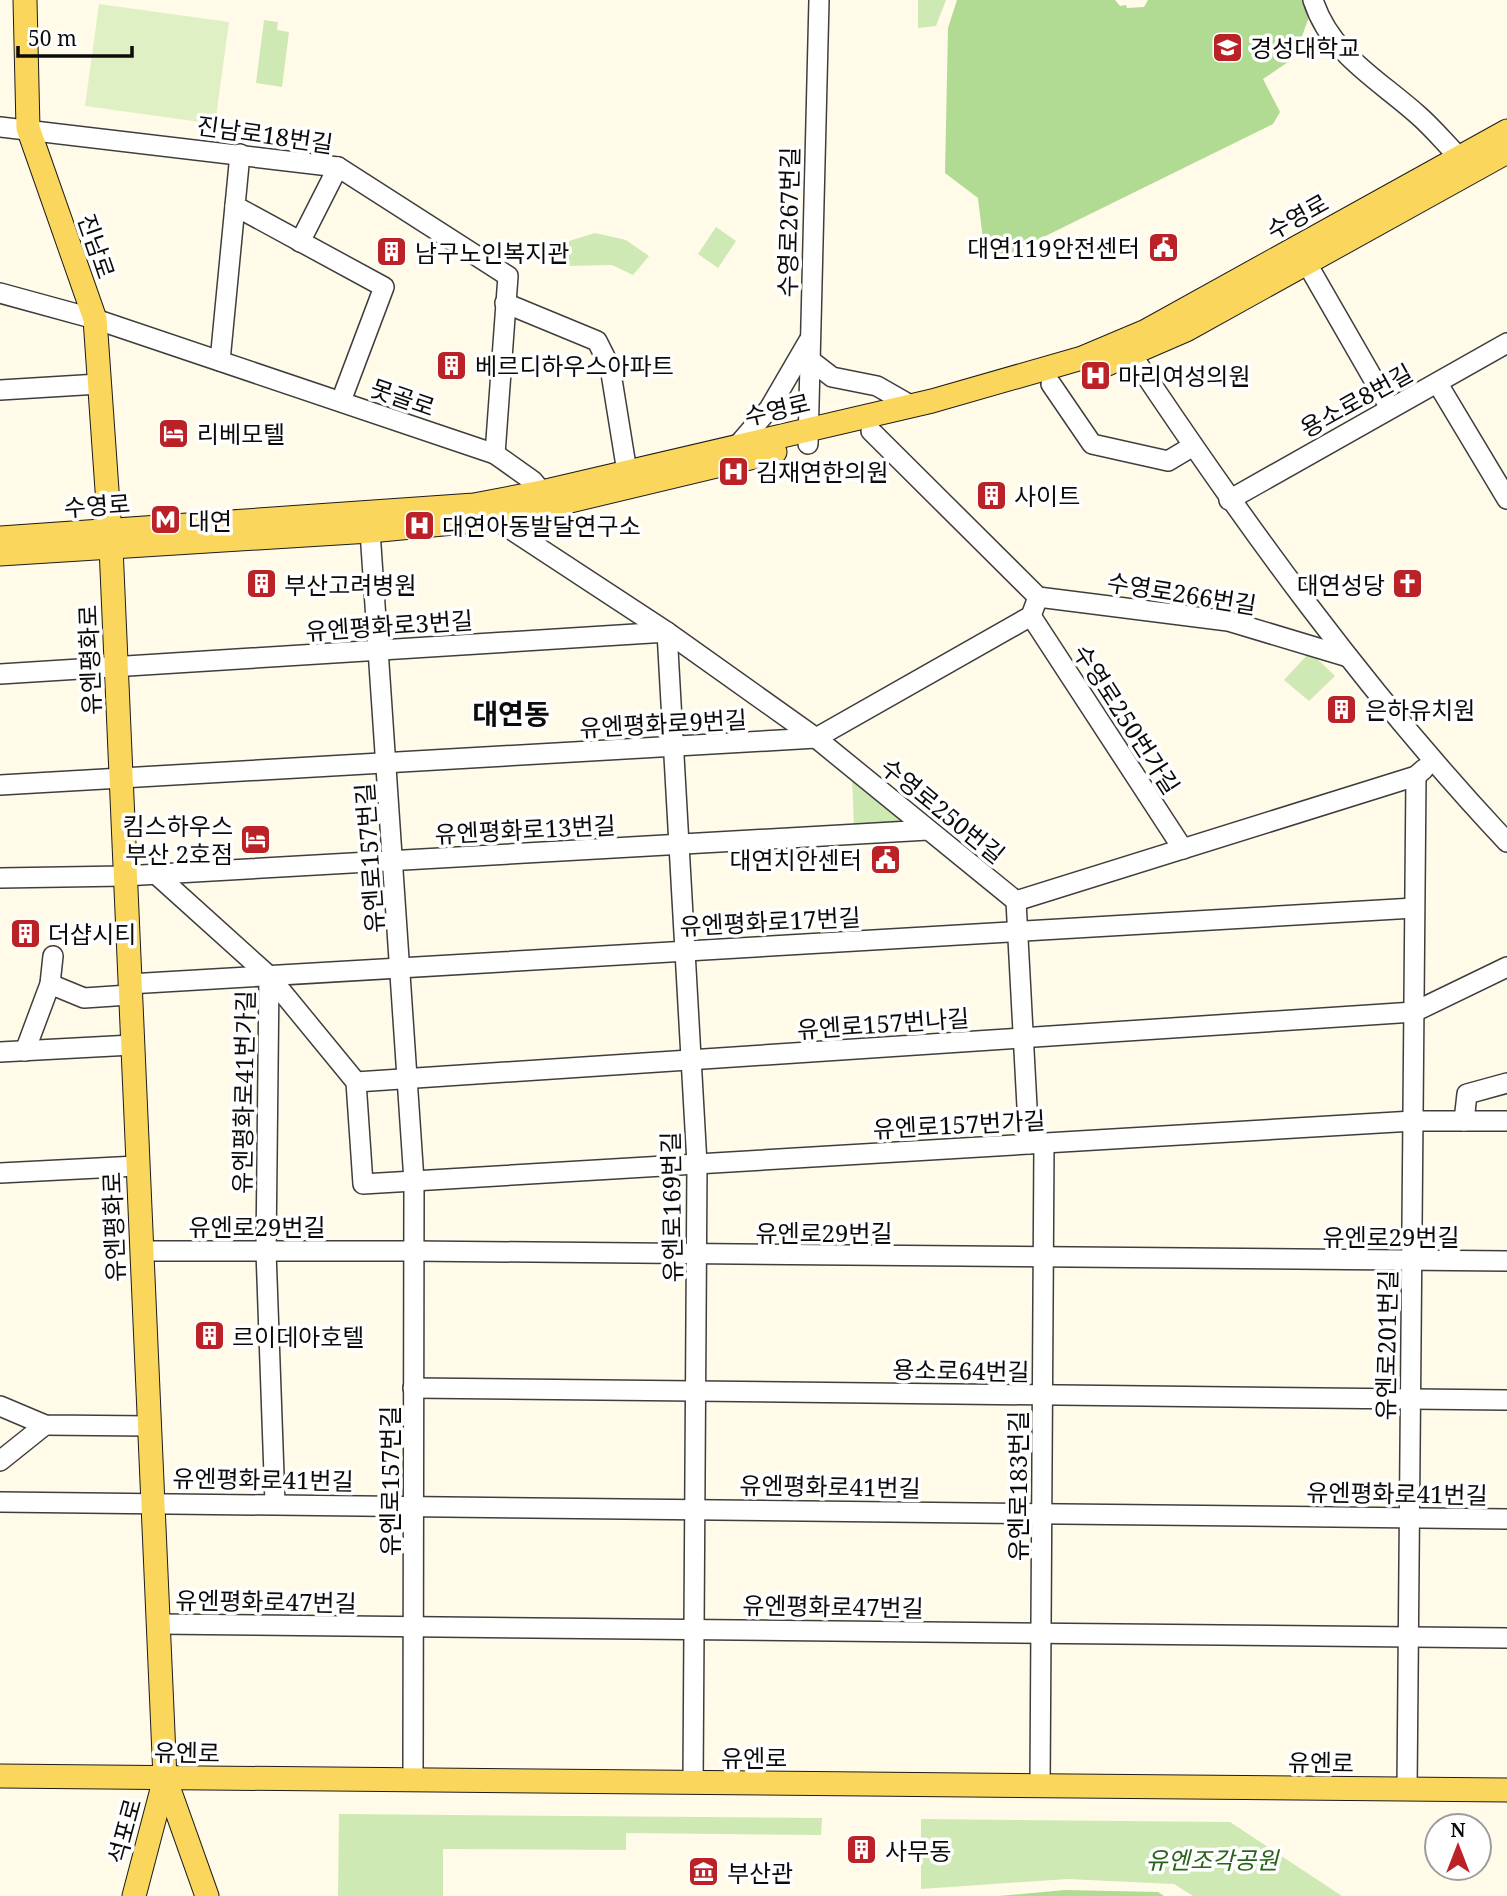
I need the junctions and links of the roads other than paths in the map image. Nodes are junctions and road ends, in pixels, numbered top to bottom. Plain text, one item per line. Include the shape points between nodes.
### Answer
1 (25, 0) edge
2 (819, 0) edge
3 (1313, 0) edge
4 (0, 127) edge
5 (28, 128) junction
6 (1507, 131) edge
7 (1507, 152) edge
8 (240, 153) junction
9 (1460, 158) junction
10 (338, 167) junction
11 (235, 206) junction
12 (300, 242) junction
13 (1306, 262) junction
14 (0, 293) edge
15 (505, 303) junction
16 (95, 319) junction
17 (810, 338) junction
18 (1507, 343) edge
19 (1132, 355) junction
20 (810, 360) junction
21 (220, 361) junction
22 (99, 384) junction
23 (1051, 384) junction
24 (1438, 384) junction
25 (0, 390) edge
26 (341, 401) junction
27 (912, 406) junction
28 (1390, 408) junction
29 (872, 431) junction
30 (808, 437) junction
31 (738, 445) junction
32 (1193, 446) junction
33 (495, 454) junction
34 (627, 472) junction
35 (549, 499) junction
36 (1507, 499) edge
37 (1229, 500) junction
38 (495, 519) junction
39 (370, 531) junction
40 (0, 538) edge
41 (111, 539) junction
42 (0, 554) edge
43 (1038, 597) junction
44 (1031, 616) junction
45 (667, 632) junction
46 (380, 650) junction
47 (1348, 657) junction
48 (115, 667) junction
49 (0, 674) edge
50 (816, 738) junction
51 (674, 746) junction
52 (1432, 762) junction
53 (387, 763) junction
54 (1416, 776) junction
55 (120, 778) junction
56 (0, 785) edge
57 (928, 830) junction
58 (1507, 842) edge
59 (679, 845) junction
60 (1183, 849) junction
61 (393, 861) junction
62 (158, 875) junction
63 (124, 877) junction
64 (1, 881) edge
65 (1016, 901) junction
66 (1414, 908) junction
67 (1017, 931) junction
68 (685, 951) junction
69 (53, 956) dead end
70 (1507, 967) edge
71 (400, 968) junction
72 (270, 976) junction
73 (50, 984) junction
74 (129, 990) junction
75 (1414, 1012) junction
76 (1023, 1038) junction
77 (132, 1045) junction
78 (25, 1051) junction
79 (0, 1052) edge
80 (691, 1060) junction
81 (407, 1079) junction
82 (356, 1082) junction
83 (1507, 1083) edge
84 (1413, 1121) junction
85 (1464, 1121) junction
86 (1507, 1121) edge
87 (1036, 1144) junction
88 (697, 1164) junction
89 (137, 1166) junction
90 (0, 1173) edge
91 (414, 1181) junction
92 (141, 1251) junction
93 (266, 1251) junction
94 (413, 1251) junction
95 (696, 1255) junction
96 (1043, 1258) junction
97 (1412, 1261) junction
98 (1507, 1261) edge
99 (413, 1388) junction
100 (695, 1391) junction
101 (1042, 1396) junction
102 (1507, 1400) edge
103 (1410, 1401) junction
104 (0, 1406) edge
105 (45, 1425) junction
106 (149, 1426) junction
107 (0, 1461) edge
108 (0, 1502) edge
109 (152, 1502) junction
110 (275, 1503) junction
111 (413, 1505) junction
112 (695, 1509) junction
113 (1042, 1513) junction
114 (1409, 1518) junction
115 (1507, 1519) edge
116 (158, 1624) junction
117 (413, 1627) junction
118 (694, 1629) junction
119 (1041, 1633) junction
120 (1408, 1636) junction
121 (1507, 1637) edge
122 (0, 1776) edge
123 (165, 1778) junction
124 (413, 1781) junction
125 (693, 1783) junction
126 (1040, 1786) junction
127 (1407, 1790) junction
128 (1507, 1790) edge
129 (134, 1896) edge
130 (207, 1896) edge

1 - 5 main road, 진남로
2 - 17 street, 수영로267번길
3 - 9 street via 1340,51 1417,114
4 - 5 street
5 - 8 street, 진남로18번길
5 - 16 main road, 진남로
6 - 9 main road, 수영로
7 - 13 main road, 수영로
8 - 10 street, 진남로18번길
8 - 11 street
9 - 27 main road, 수영로 via 1111,347 1040,373
10 - 12 street
10 - 15 street, 진남로18번길 via 508,276
11 - 12 street
11 - 21 street
12 - 26 street via 384,287
13 - 19 main road, 수영로
13 - 28 street
14 - 16 street, 못골로
15 - 33 street
15 - 34 street via 597,341 610,367
16 - 21 street, 못골로
16 - 22 main road, 진남로
17 - 20 street, 수영로267번길
17 - 31 street via 769,409
18 - 24 street, 용소로8번길
19 - 23 main road, 수영로
19 - 32 street
20 - 27 street via 832,377 877,386
20 - 30 street, 수영로267번길
21 - 26 street, 못골로
22 - 25 street
22 - 41 main road, 진남로
23 - 29 main road, 수영로
23 - 32 street via 1092,444 1168,461
24 - 28 street, 용소로8번길
24 - 36 street
26 - 33 street, 못골로
27 - 30 main road, 수영로
28 - 37 street, 용소로8번길
29 - 30 main road, 수영로
29 - 43 street
30 - 31 main road, 수영로
30 - 35 main road, 수영로
31 - 34 main road, 수영로
32 - 37 street
33 - 35 street, 못골로 via 525,474
34 - 35 main road, 수영로
35 - 38 main road, 수영로
35 - 41 main road, 수영로
37 - 47 street
38 - 39 main road, 수영로
38 - 45 street, 수영로250번길
39 - 41 main road, 수영로
39 - 46 street, 유엔로157번길
40 - 41 main road, 수영로
41 - 42 main road, 수영로
41 - 48 main road, 유엔평화로
43 - 44 street
43 - 47 street, 수영로266번길 via 1228,621
44 - 50 street, 유엔평화로9번길
44 - 60 street, 수영로250번가길
45 - 46 street, 유엔평화로3번길
45 - 50 street, 수영로250번길
45 - 51 street, 유엔로169번길
46 - 48 street, 유엔평화로3번길
46 - 53 street, 유엔로157번길
47 - 52 street
48 - 49 street, 유엔평화로3번길
48 - 55 main road, 유엔평화로
50 - 51 street, 유엔평화로9번길
50 - 57 street, 수영로250번길
51 - 53 street, 유엔평화로9번길
51 - 59 street, 유엔로169번길
52 - 54 street
52 - 58 street
53 - 55 street, 유엔평화로9번길
53 - 61 street, 유엔로157번길
54 - 60 street
54 - 66 street, 유엔로201번길
55 - 56 street, 유엔평화로9번길
55 - 63 main road, 유엔평화로
57 - 59 street, 유엔평화로13번길
57 - 65 street, 수영로250번길
59 - 61 street, 유엔평화로13번길
59 - 68 street, 유엔로169번길
60 - 65 street
61 - 62 street, 유엔평화로13번길
61 - 71 street, 유엔로157번길
62 - 63 street, 유엔평화로13번길
62 - 72 street
63 - 64 street, 유엔평화로13번길
63 - 74 main road, 유엔평화로
65 - 67 street, 유엔로183번길
66 - 67 street, 유엔평화로17번길
66 - 75 street, 유엔로201번길
67 - 68 street, 유엔평화로17번길
67 - 76 street, 유엔로183번길
68 - 71 street, 유엔평화로17번길
68 - 80 street, 유엔로169번길
69 - 73 street
70 - 75 street
71 - 72 street, 유엔평화로17번길
71 - 81 street, 유엔로157번길
72 - 74 street, 유엔평화로17번길
72 - 82 street
72 - 93 street, 유엔평화로41번가길
73 - 74 street, 유엔평화로17번길 via 84,998
73 - 78 street
74 - 77 main road, 유엔평화로
75 - 76 street, 유엔로157번나길
75 - 84 street, 유엔로201번길
76 - 80 street, 유엔로157번나길
76 - 87 street, 유엔로183번길
77 - 78 street
77 - 89 main road, 유엔평화로
78 - 79 street
80 - 81 street, 유엔로157번나길
80 - 88 street, 유엔로169번길
81 - 82 street, 유엔로157번나길
81 - 91 street, 유엔로157번길
82 - 91 street via 363,1184
83 - 85 street via 1467,1094
84 - 85 street, 유엔로157번가길
84 - 87 street, 유엔로157번가길
84 - 97 street, 유엔로201번길
85 - 86 street, 유엔로157번가길
87 - 88 street, 유엔로157번가길
87 - 96 street, 유엔로183번길
88 - 91 street, 유엔로157번가길
88 - 95 street, 유엔로169번길
89 - 90 street
89 - 92 main road, 유엔평화로
91 - 94 street, 유엔로157번길
92 - 93 street, 유엔로29번길
92 - 106 main road, 유엔평화로
93 - 94 street, 유엔로29번길
93 - 110 street, 유엔평화로41번가길
94 - 95 street, 유엔로29번길
94 - 99 street, 유엔로157번길
95 - 96 street, 유엔로29번길
95 - 100 street, 유엔로169번길
96 - 97 street, 유엔로29번길
96 - 101 street, 유엔로183번길
97 - 98 street, 유엔로29번길
97 - 103 street, 유엔로201번길
99 - 100 street, 용소로64번길
99 - 111 street, 유엔로157번길
100 - 101 street, 용소로64번길
100 - 112 street, 유엔로169번길
101 - 103 street, 용소로64번길
101 - 113 street, 유엔로183번길
102 - 103 street, 용소로64번길
103 - 114 street, 유엔로201번길
104 - 105 street
105 - 106 street
105 - 107 street
106 - 109 main road, 유엔평화로
108 - 109 street, 유엔평화로41번길
109 - 110 street, 유엔평화로41번길
109 - 116 main road, 유엔평화로
110 - 111 street, 유엔평화로41번길
111 - 112 street, 유엔평화로41번길
111 - 117 street, 유엔로157번길
112 - 113 street, 유엔평화로41번길
112 - 118 street, 유엔로169번길
113 - 114 street, 유엔평화로41번길
113 - 119 street, 유엔로183번길
114 - 115 street, 유엔평화로41번길
114 - 120 street, 유엔로201번길
116 - 117 street, 유엔평화로47번길
116 - 123 main road, 유엔평화로
117 - 118 street, 유엔평화로47번길
117 - 124 street, 유엔로157번길
118 - 119 street, 유엔평화로47번길
118 - 125 street, 유엔로169번길
119 - 120 street, 유엔평화로47번길
119 - 126 street, 유엔로183번길
120 - 121 street, 유엔평화로47번길
120 - 127 street, 유엔로201번길
122 - 123 main road, 유엔로
123 - 124 main road, 유엔로
123 - 129 main road, 석포로
123 - 130 main road, 유엔평화로
124 - 125 main road, 유엔로
125 - 126 main road, 유엔로
126 - 127 main road, 유엔로
127 - 128 main road, 유엔로

